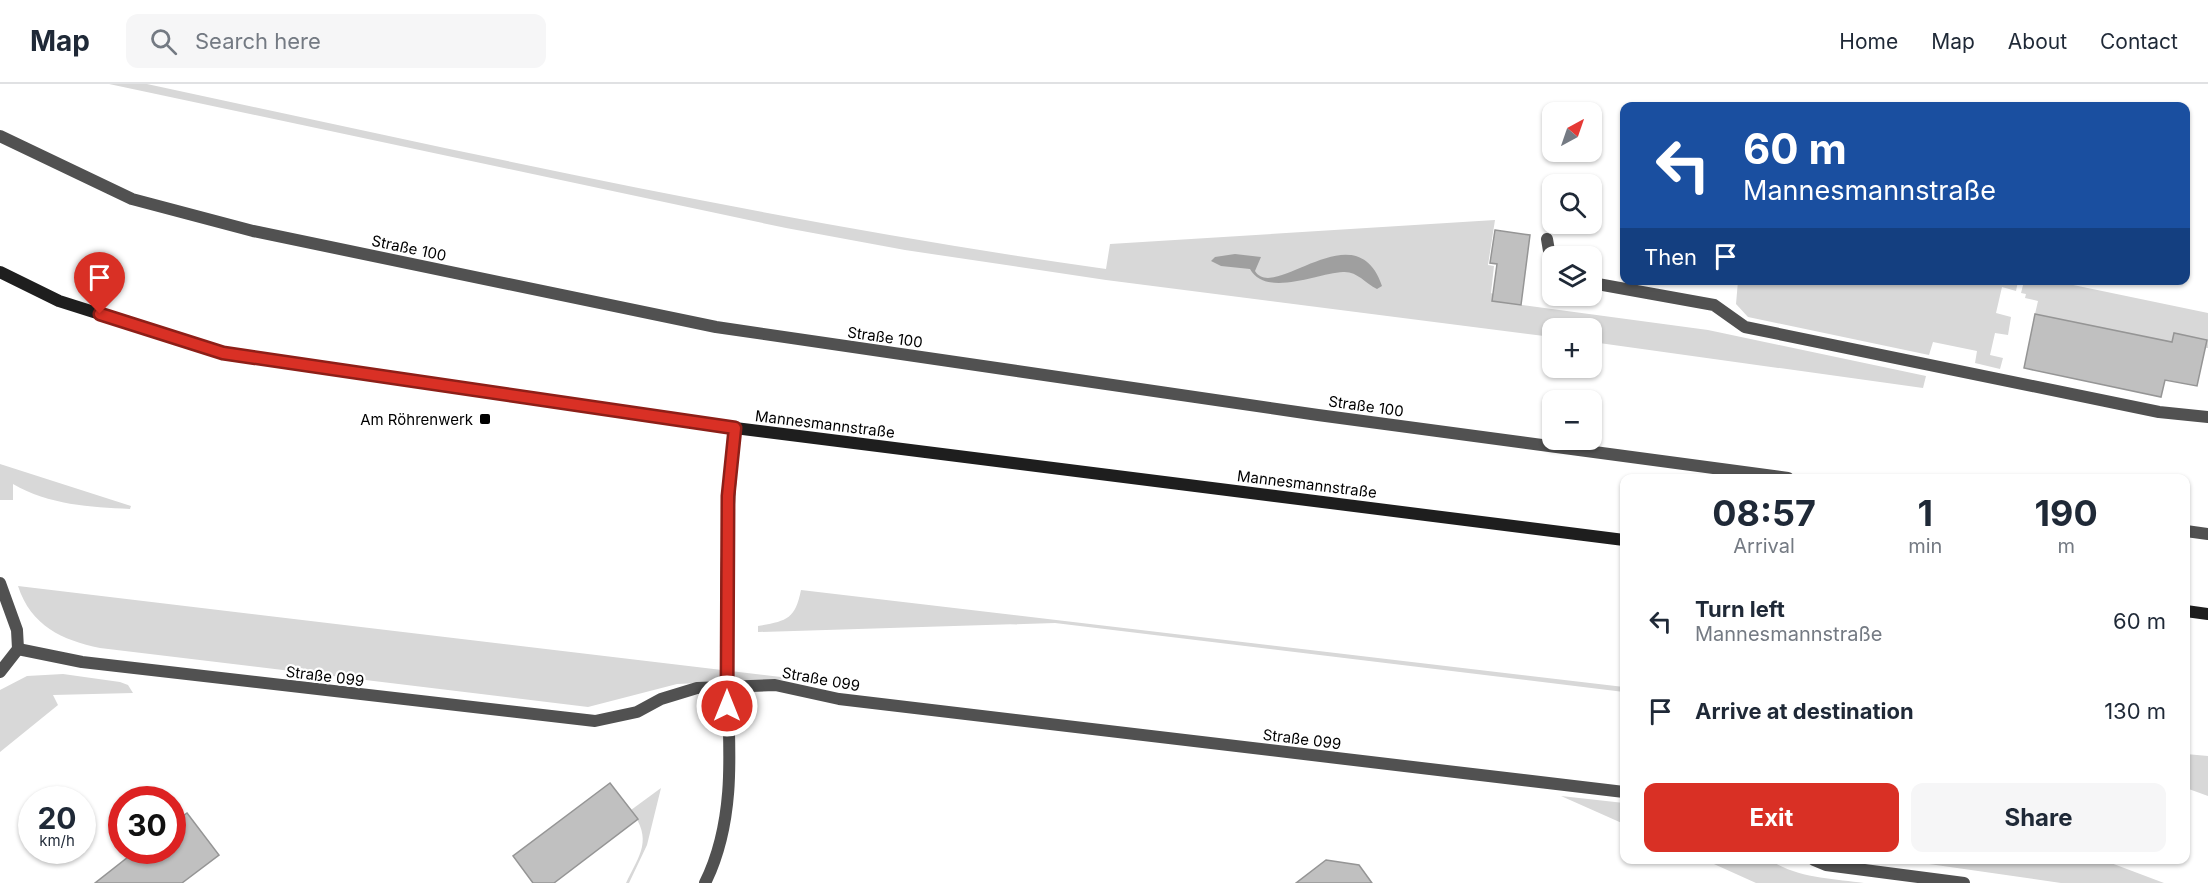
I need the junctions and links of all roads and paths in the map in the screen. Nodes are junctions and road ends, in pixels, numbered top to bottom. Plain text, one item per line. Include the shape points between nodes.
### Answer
1 (0, 136) edge
2 (1547, 239) dead end
3 (1548, 246) edge
4 (0, 272) edge
5 (1602, 285) edge
6 (2208, 417) edge
7 (735, 428) junction
8 (1758, 474) edge
9 (2190, 532) edge
10 (2208, 534) edge
11 (1620, 539) edge
12 (0, 583) edge
13 (2190, 612) edge
14 (2208, 614) edge
15 (18, 649) junction
16 (0, 672) edge
17 (1620, 792) edge
18 (1824, 864) edge
19 (705, 883) edge
20 (1964, 883) edge

1 - 8 street, Straße 100 via 132,199 253,231 716,327 1318,415
2 - 3 street
4 - 7 main road, Mannesmannstraße via 59,301 223,353
5 - 6 street via 1714,304 1745,327 2159,412
7 - 11 main road, Mannesmannstraße
7 - 19 street via 728,496 726,625 730,769 723,825
9 - 10 street
12 - 15 street via 17,630
13 - 14 main road
15 - 16 street
15 - 17 street, Straße 099 via 93,664 595,722 637,712 661,699 697,688 775,685 839,699
18 - 20 street

